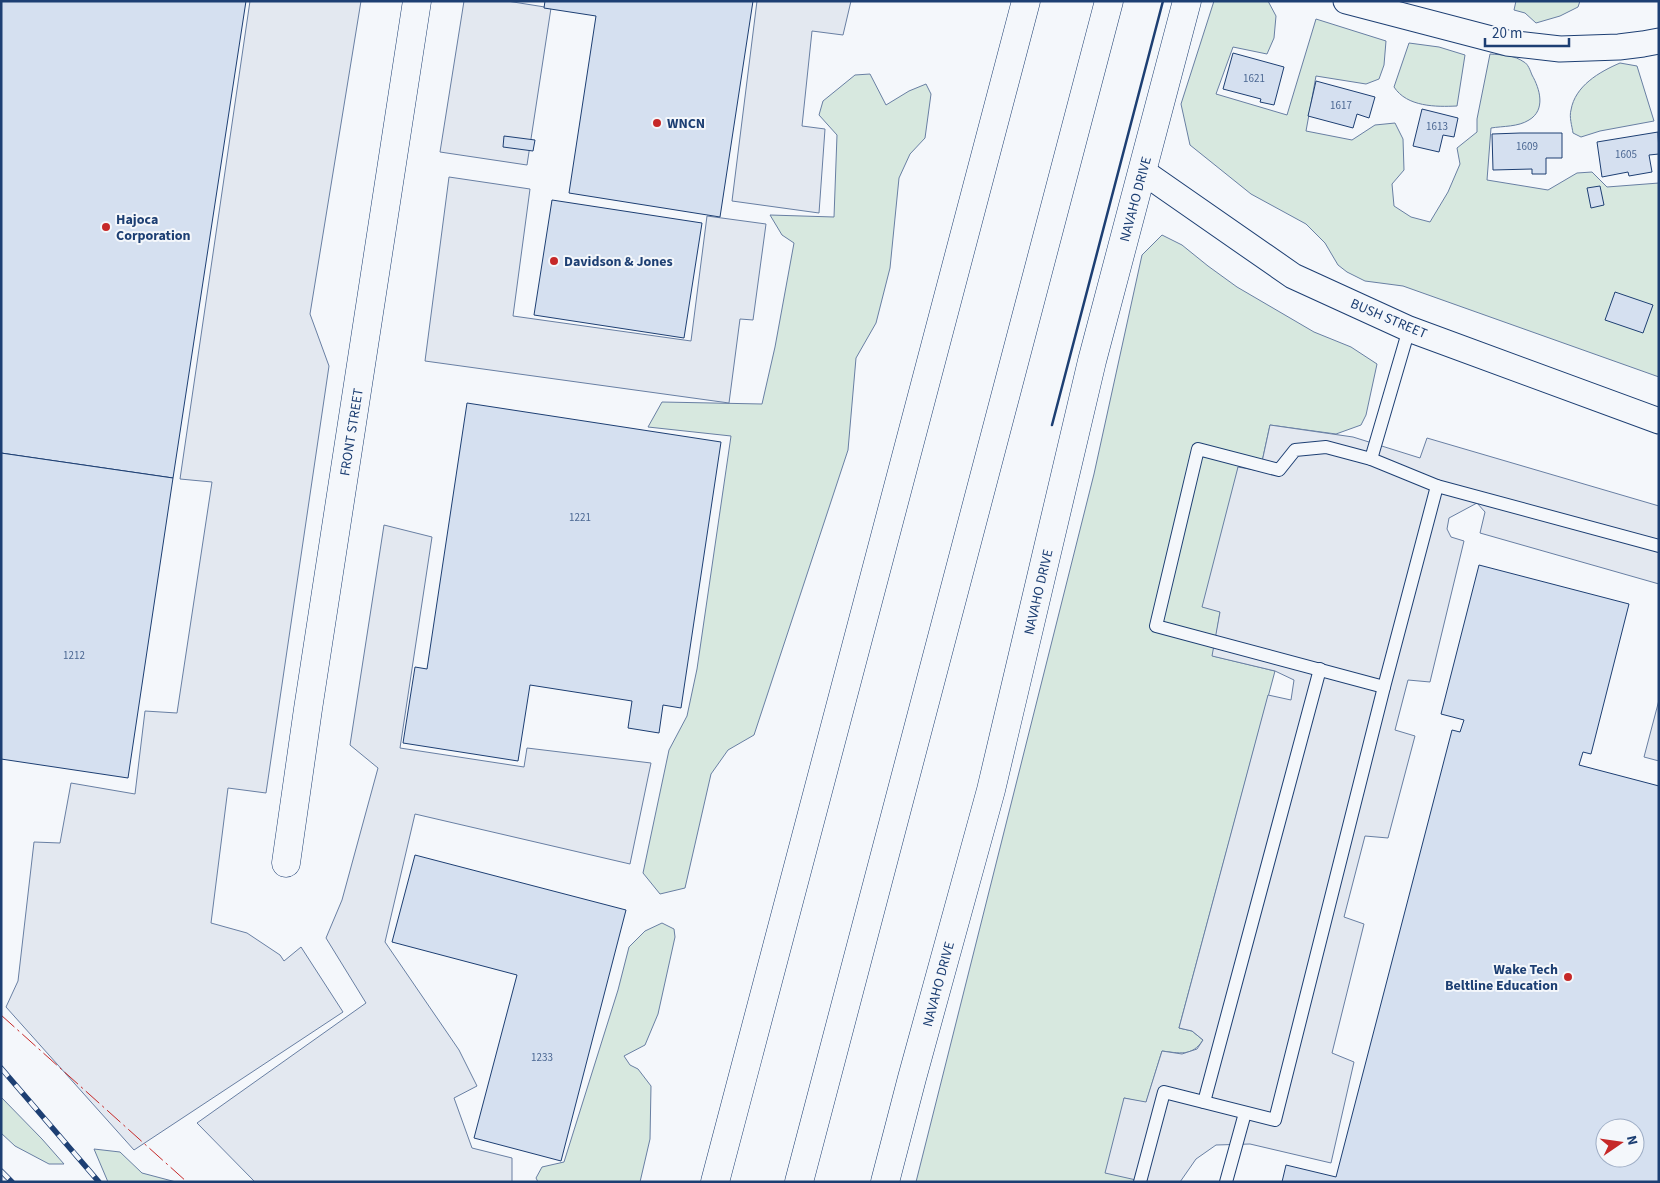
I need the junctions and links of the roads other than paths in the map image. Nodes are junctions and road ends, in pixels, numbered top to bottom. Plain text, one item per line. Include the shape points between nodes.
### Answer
1 (417, 1) edge
2 (1026, 1) edge
3 (1109, 1) edge
4 (1187, 1) edge
5 (1346, 1) edge
6 (1659, 41) edge
7 (1142, 172) junction
8 (1409, 328) junction
9 (1659, 421) edge
10 (1371, 459) junction
11 (1437, 486) junction
12 (1659, 546) edge
13 (1320, 669) junction
14 (1384, 687) junction
15 (286, 863) dead end
16 (1204, 1102) junction
17 (1245, 1113) junction
18 (715, 1182) edge
19 (799, 1182) edge
20 (885, 1182) edge
21 (1140, 1182) edge
22 (1226, 1182) edge

1 - 15 main road, FRONT STREET
2 - 18 main road
3 - 19 main road
4 - 7 main road, NAVAHO DRIVE
5 - 6 street via 1507,43 1560,49
7 - 8 street, BUSH STREET via 1293,276
7 - 20 main road, NAVAHO DRIVE via 1092,362 991,790
8 - 9 street, BUSH STREET
8 - 10 lane
10 - 11 lane
10 - 13 lane via 1326,447 1295,450 1279,470 1198,449 1156,626
11 - 12 lane
11 - 14 lane
13 - 14 lane
13 - 16 lane
14 - 17 lane via 1275,1120
16 - 17 lane
16 - 21 lane via 1164,1092
17 - 22 lane

